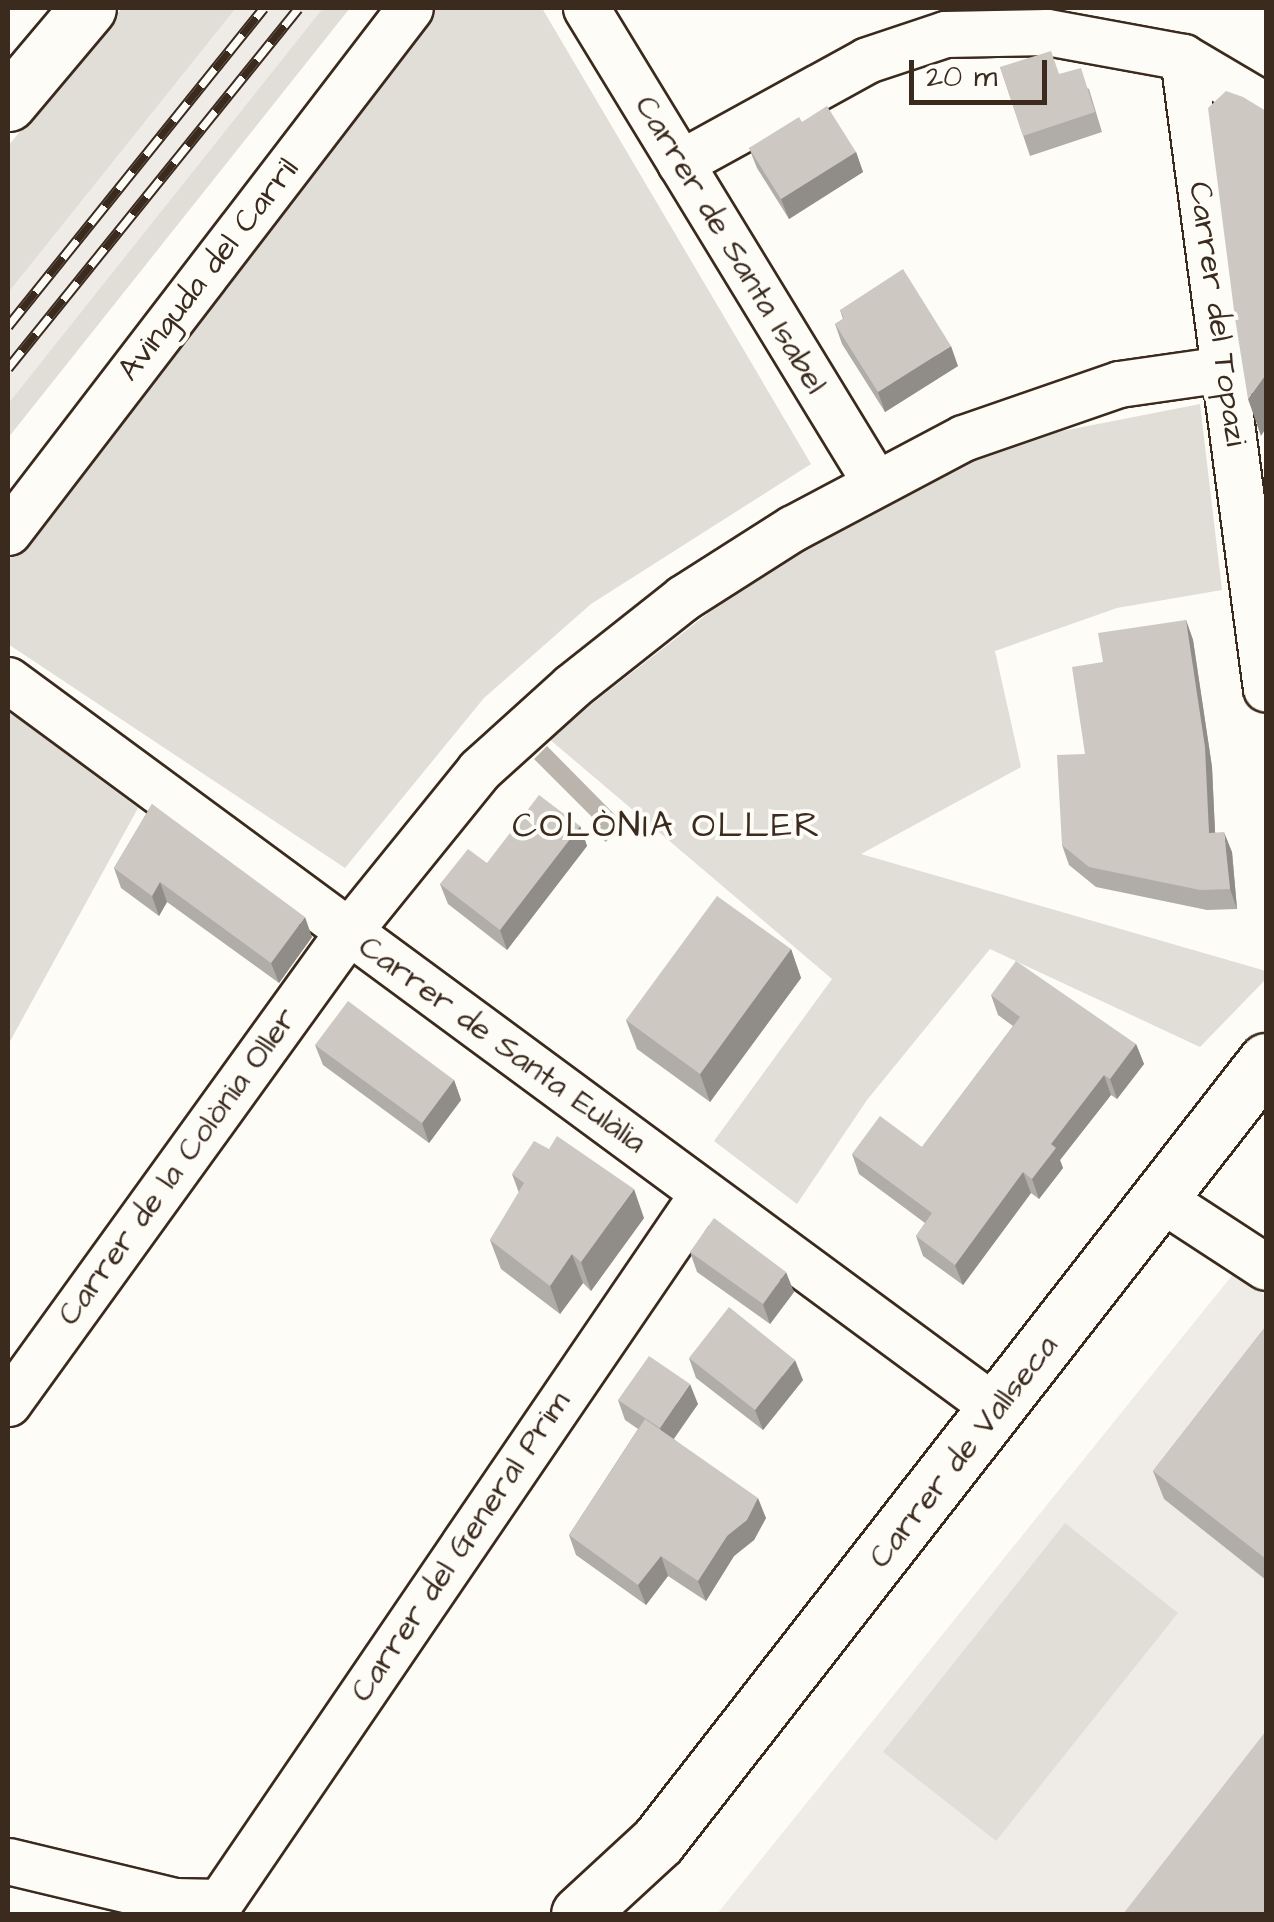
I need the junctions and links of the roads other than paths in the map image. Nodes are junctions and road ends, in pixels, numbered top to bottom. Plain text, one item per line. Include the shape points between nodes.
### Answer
1 (88, 8) edge
2 (410, 8) edge
3 (586, 8) edge
4 (1183, 57) junction
5 (8, 102) edge
6 (1266, 106) edge
7 (680, 162) junction
8 (1224, 370) junction
9 (875, 482) junction
10 (8, 532) edge
11 (8, 680) edge
12 (1266, 689) edge
13 (348, 932) junction
14 (1266, 1060) edge
15 (702, 1193) junction
16 (1160, 1198) junction
17 (1266, 1267) edge
18 (8, 1402) edge
19 (998, 1410) junction
20 (658, 1841) junction
21 (8, 1861) edge
22 (224, 1908) edge
23 (579, 1914) edge
24 (624, 1914) edge

1 - 5 street
2 - 10 street, Avinguda del Carril
3 - 7 street, Carrer de Santa Isabel
4 - 6 street
4 - 7 street via 1046,32 945,34 867,60
4 - 8 street, Carrer del Topazi
7 - 9 street, Carrer de Santa Isabel
8 - 9 street, Carrer de la Colònia Oller via 1118,384 963,438
8 - 12 street, Carrer del Topazi
9 - 13 street, Carrer de la Colònia Oller via 683,598 572,686 479,770
11 - 13 street, Carrer de Santa Eulàlia
13 - 15 street, Carrer de Santa Eulàlia
13 - 18 street, Carrer de la Colònia Oller
14 - 16 street, Carrer de Vallseca
15 - 19 street, Carrer de Santa Eulàlia
15 - 22 street, Carrer del General Prim
16 - 17 street
16 - 19 street, Carrer de Vallseca
19 - 20 street, Carrer de Vallseca
20 - 23 street
20 - 24 street
21 - 22 street

